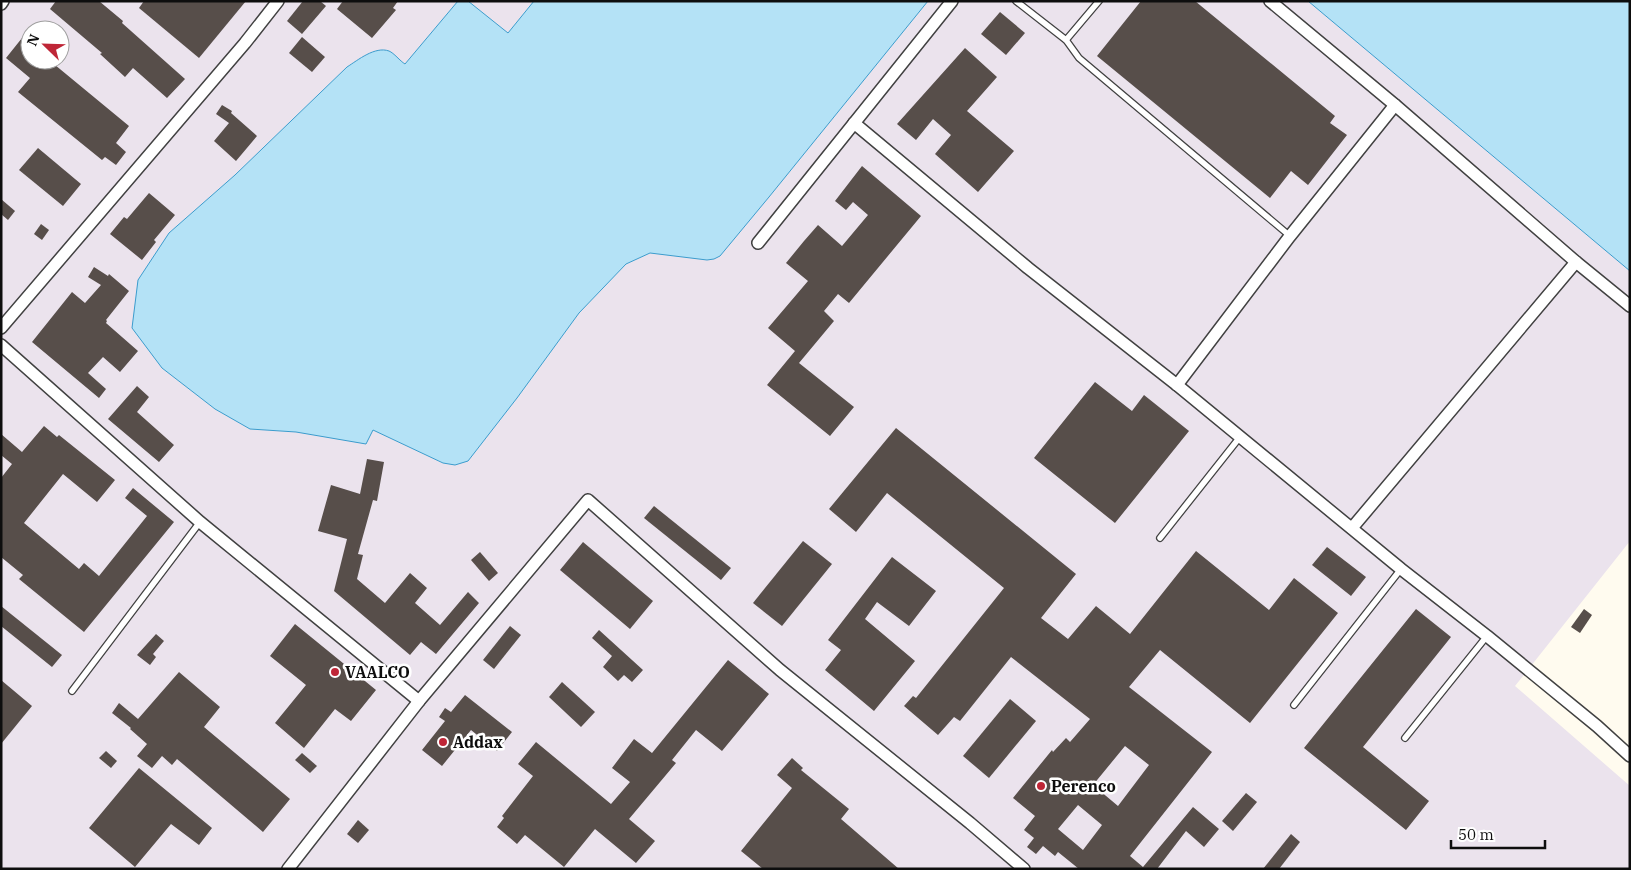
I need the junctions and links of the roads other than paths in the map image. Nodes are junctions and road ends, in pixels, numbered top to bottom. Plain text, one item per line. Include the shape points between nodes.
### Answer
1 (278, 1) edge
2 (952, 1) edge
3 (1016, 1) edge
4 (1099, 1) edge
5 (1270, 1) edge
6 (1066, 40) junction
7 (1395, 105) junction
8 (854, 123) junction
9 (1290, 236) junction
10 (758, 243) dead end
11 (1576, 262) junction
12 (1630, 306) edge
13 (1, 328) edge
14 (1, 345) edge
15 (1177, 385) junction
16 (1240, 437) junction
17 (200, 522) junction
18 (1352, 528) junction
19 (1160, 538) dead end
20 (1401, 568) junction
21 (1487, 636) junction
22 (72, 692) dead end
23 (419, 701) junction
24 (1294, 704) dead end
25 (1405, 738) dead end
26 (1630, 756) edge
27 (288, 869) edge
28 (1024, 869) edge

1 - 13 street
2 - 8 street
3 - 6 lane
4 - 6 lane
5 - 7 street
6 - 9 lane via 1079,58
7 - 9 street
7 - 11 street
8 - 10 street
8 - 15 street via 1028,268
9 - 15 street
11 - 12 street
11 - 18 street
14 - 17 street
15 - 16 street
16 - 18 street
16 - 19 lane
17 - 22 lane
17 - 23 street
18 - 20 street
20 - 21 street
20 - 24 lane
21 - 25 lane
21 - 26 street
23 - 27 street
23 - 28 street via 588,500 780,670

